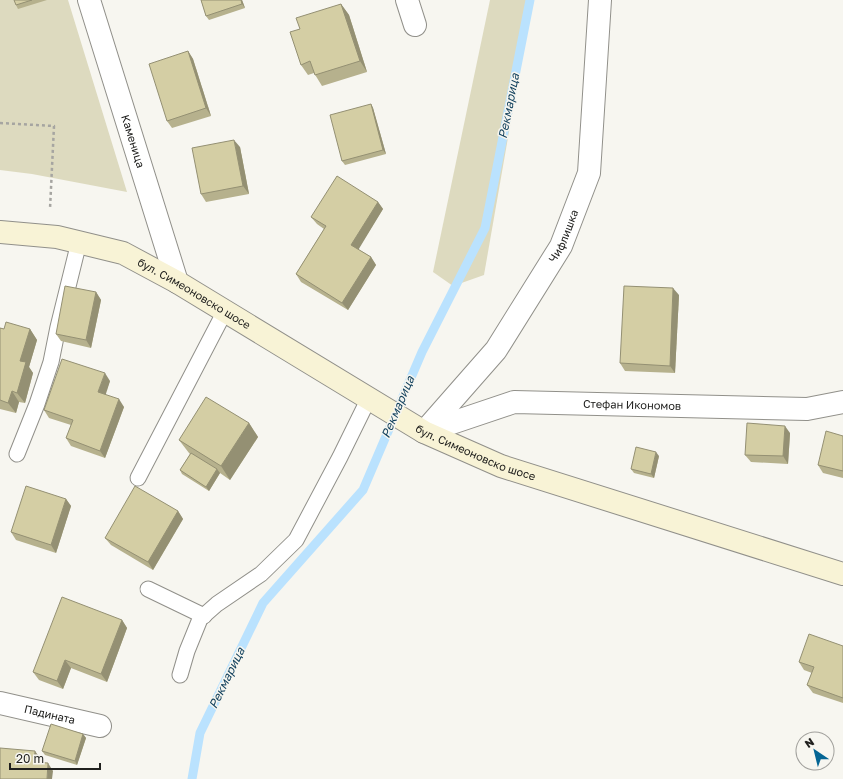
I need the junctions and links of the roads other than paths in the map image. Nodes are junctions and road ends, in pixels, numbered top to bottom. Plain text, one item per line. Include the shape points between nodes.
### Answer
1 (89, 0) edge
2 (407, 0) edge
3 (600, 0) edge
4 (415, 25) dead end
5 (0, 232) edge
6 (79, 242) junction
7 (177, 282) junction
8 (225, 311) junction
9 (373, 401) junction
10 (843, 402) edge
11 (418, 428) junction
12 (17, 454) dead end
13 (138, 478) dead end
14 (843, 574) edge
15 (148, 589) dead end
16 (204, 616) junction
17 (180, 675) dead end
18 (0, 703) edge
19 (100, 726) dead end

1 - 7 street, Каменица
2 - 4 street
3 - 11 street, Чифлишка via 590,173 561,246 496,350
5 - 6 street, бул. Симеоновско шосе via 49,236
6 - 7 street, бул. Симеоновско шосе via 123,253
6 - 12 lane via 51,362
7 - 8 street, бул. Симеоновско шосе
8 - 9 street, бул. Симеоновско шосе
8 - 13 lane
9 - 11 street, бул. Симеоновско шосе
9 - 16 lane via 296,540 261,574
10 - 11 street, Стефан Икономов via 807,409 514,402
11 - 14 street, бул. Симеоновско шосе via 501,466
15 - 16 lane
16 - 17 lane via 200,619
18 - 19 street, Падината

